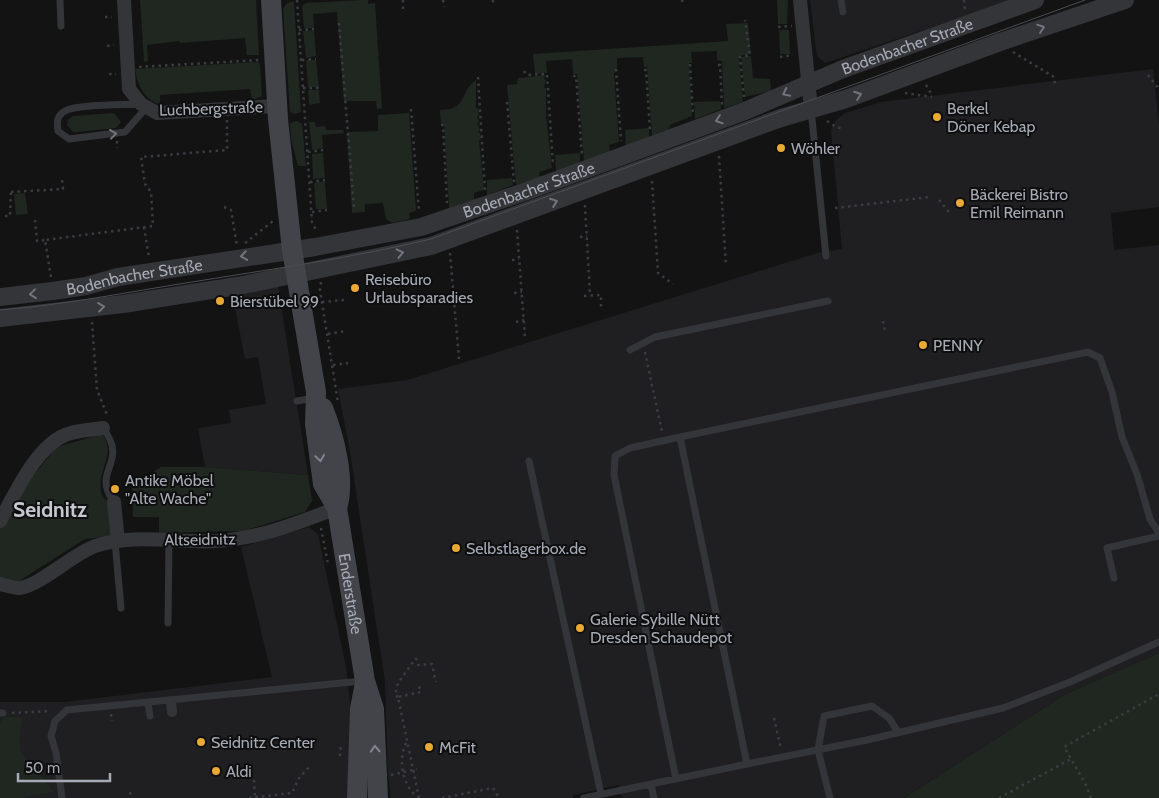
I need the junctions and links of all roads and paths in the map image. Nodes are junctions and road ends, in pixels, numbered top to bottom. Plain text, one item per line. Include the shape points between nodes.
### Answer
1 (60, 0) edge
2 (124, 0) edge
3 (271, 0) edge
4 (297, 0) edge
5 (403, 0) edge
6 (443, 0) edge
7 (800, 0) edge
8 (841, 0) edge
9 (1035, 0) edge
10 (1125, 0) edge
11 (444, 7) dead end
12 (403, 11) dead end
13 (843, 12) dead end
14 (105, 17) dead end
15 (116, 17) dead end
16 (745, 20) dead end
17 (339, 23) dead end
18 (61, 26) dead end
19 (793, 26) dead end
20 (778, 27) dead end
21 (314, 29) dead end
22 (299, 30) junction
23 (1006, 47) dead end
24 (794, 55) dead end
25 (235, 56) dead end
26 (780, 57) dead end
27 (210, 58) dead end
28 (316, 58) dead end
29 (185, 60) dead end
30 (263, 60) dead end
31 (302, 60) junction
32 (235, 61) junction
33 (160, 62) dead end
34 (210, 63) junction
35 (690, 64) dead end
36 (186, 65) junction
37 (718, 65) dead end
38 (160, 66) junction
39 (127, 68) junction
40 (616, 69) dead end
41 (644, 70) dead end
42 (524, 71) dead end
43 (1148, 75) dead end
44 (573, 76) dead end
45 (478, 77) dead end
46 (807, 83) junction
47 (1055, 84) dead end
48 (927, 86) dead end
49 (303, 88) junction
50 (319, 88) dead end
51 (1159, 89) edge
52 (899, 92) dead end
53 (507, 102) dead end
54 (143, 106) junction
55 (277, 106) junction
56 (227, 108) junction
57 (411, 109) dead end
58 (811, 109) junction
59 (745, 111) junction
60 (722, 112) dead end
61 (827, 121) dead end
62 (694, 122) dead end
63 (441, 125) dead end
64 (844, 129) dead end
65 (650, 131) dead end
66 (323, 150) dead end
67 (621, 150) dead end
68 (308, 152) junction
69 (718, 153) dead end
70 (582, 165) dead end
71 (554, 167) dead end
72 (652, 178) dead end
73 (62, 180) dead end
74 (325, 180) dead end
75 (310, 182) junction
76 (721, 186) junction
77 (716, 187) dead end
78 (514, 188) dead end
79 (930, 197) dead end
80 (486, 198) dead end
81 (939, 200) dead end
82 (585, 203) dead end
83 (224, 207) dead end
84 (354, 208) dead end
85 (835, 208) dead end
86 (327, 210) dead end
87 (448, 210) dead end
88 (312, 212) junction
89 (649, 212) dead end
90 (654, 212) junction
91 (949, 212) dead end
92 (5, 216) dead end
93 (723, 216) junction
94 (718, 217) dead end
95 (34, 220) dead end
96 (420, 220) dead end
97 (273, 221) dead end
98 (144, 228) junction
99 (517, 228) dead end
100 (321, 234) dead end
101 (587, 236) junction
102 (580, 237) dead end
103 (45, 240) junction
104 (656, 242) junction
105 (651, 243) dead end
106 (725, 247) junction
107 (720, 248) dead end
108 (292, 250) junction
109 (450, 250) dead end
110 (826, 256) dead end
111 (519, 259) junction
112 (512, 260) dead end
113 (589, 266) junction
114 (726, 266) dead end
115 (582, 267) dead end
116 (151, 272) junction
117 (658, 273) junction
118 (296, 274) junction
119 (654, 274) dead end
120 (448, 280) dead end
121 (452, 280) junction
122 (673, 284) dead end
123 (53, 291) junction
124 (522, 292) junction
125 (514, 293) dead end
126 (584, 296) dead end
127 (590, 296) junction
128 (0, 297) edge
129 (344, 300) dead end
130 (828, 301) dead end
131 (322, 302) dead end
132 (90, 308) junction
133 (455, 310) junction
134 (601, 310) dead end
135 (450, 311) dead end
136 (0, 318) edge
137 (524, 320) junction
138 (883, 321) dead end
139 (516, 322) dead end
140 (885, 331) dead end
141 (346, 332) dead end
142 (328, 334) dead end
143 (525, 338) dead end
144 (452, 341) dead end
145 (457, 341) junction
146 (643, 343) junction
147 (630, 350) dead end
148 (459, 359) dead end
149 (348, 362) dead end
150 (333, 365) dead end
151 (103, 428) junction
152 (680, 437) junction
153 (664, 441) junction
154 (529, 461) dead end
155 (114, 502) joint
156 (327, 511) junction
157 (0, 521) edge
158 (1159, 534) edge
159 (169, 540) junction
160 (116, 541) junction
161 (330, 570) dead end
162 (1114, 578) dead end
163 (0, 584) edge
164 (121, 608) dead end
165 (168, 623) dead end
166 (1159, 642) edge
167 (365, 681) junction
168 (436, 682) dead end
169 (420, 686) dead end
170 (1159, 694) edge
171 (398, 697) junction
172 (148, 704) junction
173 (67, 710) junction
174 (1, 713) edge
175 (150, 716) dead end
176 (774, 718) dead end
177 (898, 732) junction
178 (407, 742) junction
179 (818, 750) junction
180 (783, 757) junction
181 (1071, 759) junction
182 (748, 764) junction
183 (311, 765) dead end
184 (413, 770) junction
185 (417, 770) dead end
186 (404, 772) junction
187 (385, 777) dead end
188 (676, 779) junction
189 (254, 780) dead end
190 (651, 784) junction
191 (130, 792) dead end
192 (292, 794) junction
193 (601, 794) junction
194 (255, 797) edge
195 (419, 797) edge
196 (62, 798) edge
197 (131, 798) edge
198 (250, 798) edge
199 (293, 798) edge
200 (357, 798) edge
201 (378, 798) edge
202 (442, 798) edge
203 (500, 798) edge
204 (584, 798) edge
205 (654, 798) edge
206 (830, 798) edge
207 (999, 798) edge
208 (1091, 798) edge

1 - 18 lane
2 - 39 street, Luchbergstraße
3 - 55 main road, Enderstraße
4 - 22 path
5 - 12 path
6 - 11 path
7 - 46 street
8 - 13 lane
9 - 46 street, Bodenbacher Straße
58 -> 10 street, Bodenbacher Straße
14 - 15 path
16 - 59 path via 750,55 740,57
17 - 84 path
19 - 20 path
21 - 22 path
22 - 31 path
23 - 47 path via 1054,77
24 - 26 path
25 - 32 path
27 - 34 path
28 - 31 path
29 - 36 path
30 - 32 path
31 - 49 path
32 - 34 path
33 - 38 path
34 - 36 path
35 - 62 path
36 - 38 path
37 - 60 path
38 - 39 path
39 - 54 street, Luchbergstraße via 129,89
40 - 67 path
41 - 65 path
42 - 71 path via 527,75 547,74
43 - 51 path
44 - 70 path via 576,76
45 - 80 path
46 - 58 street
46 -> 59 street, Bodenbacher Straße
48 - 52 path via 932,96
49 - 50 path
49 - 68 path
53 - 78 path
54 -> 54 lane, Luchbergstraße via 65,111 57,121 58,132 68,140 125,132
54 - 56 street, Luchbergstraße via 157,113
55 - 56 street, Luchbergstraße
55 - 108 main road, Enderstraße
56 - 98 path via 227,150 141,157 145,184 151,192 153,226
57 - 96 path
58 - 110 lane
118 -> 58 street, Bodenbacher Straße via 448,241
59 -> 108 street, Bodenbacher Straße via 421,227
61 - 64 path
63 - 87 path
66 - 68 path
68 - 75 path
69 - 76 path
72 - 90 path
73 - 92 path via 63,189 10,191 10,216
74 - 75 path
75 - 88 path
76 - 77 path
76 - 93 path
79 - 85 path
81 - 91 path
82 - 101 path
83 - 97 path via 231,210 239,249
86 - 88 path
88 - 100 path via 315,231
89 - 90 path
90 - 104 path
93 - 94 path
93 - 106 path
95 - 103 path via 37,241
98 - 103 path
98 - 116 path
99 - 111 path
101 - 102 path
101 - 113 path
103 - 123 path
104 - 105 path
104 - 117 path
106 - 107 path
106 - 114 path
108 -> 116 street, Bodenbacher Straße
108 - 118 main road, Enderstraße
109 - 121 path
111 - 112 path
111 - 124 path
113 - 115 path
113 - 127 path
116 - 123 street, Bodenbacher Straße
117 - 119 path
117 - 122 path
132 -> 118 street, Bodenbacher Straße
118 - 156 main road, Enderstraße via 309,397 328,422 341,481 341,495
120 - 121 path
121 - 133 path
123 -> 128 street, Bodenbacher Straße
124 - 125 path
124 - 137 path
126 - 127 path
127 - 134 path via 601,295
129 - 131 path
130 - 146 lane via 655,337
132 - 136 street, Bodenbacher Straße
132 - 151 path via 97,390 109,418
133 - 135 path
133 - 145 path
137 - 139 path
137 - 143 path
138 - 140 path
141 - 142 path
144 - 145 path
145 - 148 path
146 - 147 lane
146 - 153 path
149 - 150 path
151 - 155 lane via 114,448 113,460 106,472 106,492
151 - 157 street via 66,434 50,443 25,476
152 - 153 lane
152 - 158 lane via 1088,352 1100,358 1122,437 1138,474 1150,520
152 - 182 lane
153 - 188 lane via 630,448 615,456 614,475
154 - 193 lane
155 - 160 street
156 - 159 street, Altseidnitz via 245,538
156 - 161 path
156 - 167 main road, Enderstraße
158 - 162 lane via 1107,548
159 - 160 street, Altseidnitz
159 - 165 lane
160 - 163 street, Altseidnitz via 74,556 33,583 19,588
160 - 164 lane
166 - 177 lane via 1003,708
167 - 172 lane via 171,706
167 - 200 main road, Enderstraße via 360,709
201 -> 167 main road, Enderstraße via 374,709
168 - 171 path via 432,664 418,665 416,658 398,683 395,695
169 - 171 path via 421,692
170 - 181 path via 1064,747
171 - 178 path
172 - 173 lane
172 - 175 lane
173 - 174 path
173 - 196 lane via 55,721 51,736
176 - 180 path
177 - 179 lane
177 - 179 lane via 889,718 872,706 824,716
178 - 184 path
178 - 186 path via 402,757
179 - 180 lane
179 - 206 lane
180 - 182 lane
181 - 207 path
181 - 208 path
182 - 188 lane
183 - 192 path via 299,778
184 - 185 path
184 - 186 path
184 - 195 path
186 - 187 path
186 - 195 path via 410,790
188 - 190 lane
189 - 194 path
190 - 193 lane
190 - 205 lane
191 - 197 path
192 - 194 path
192 - 199 path
193 - 204 lane
194 - 198 path
202 - 203 path via 493,788

